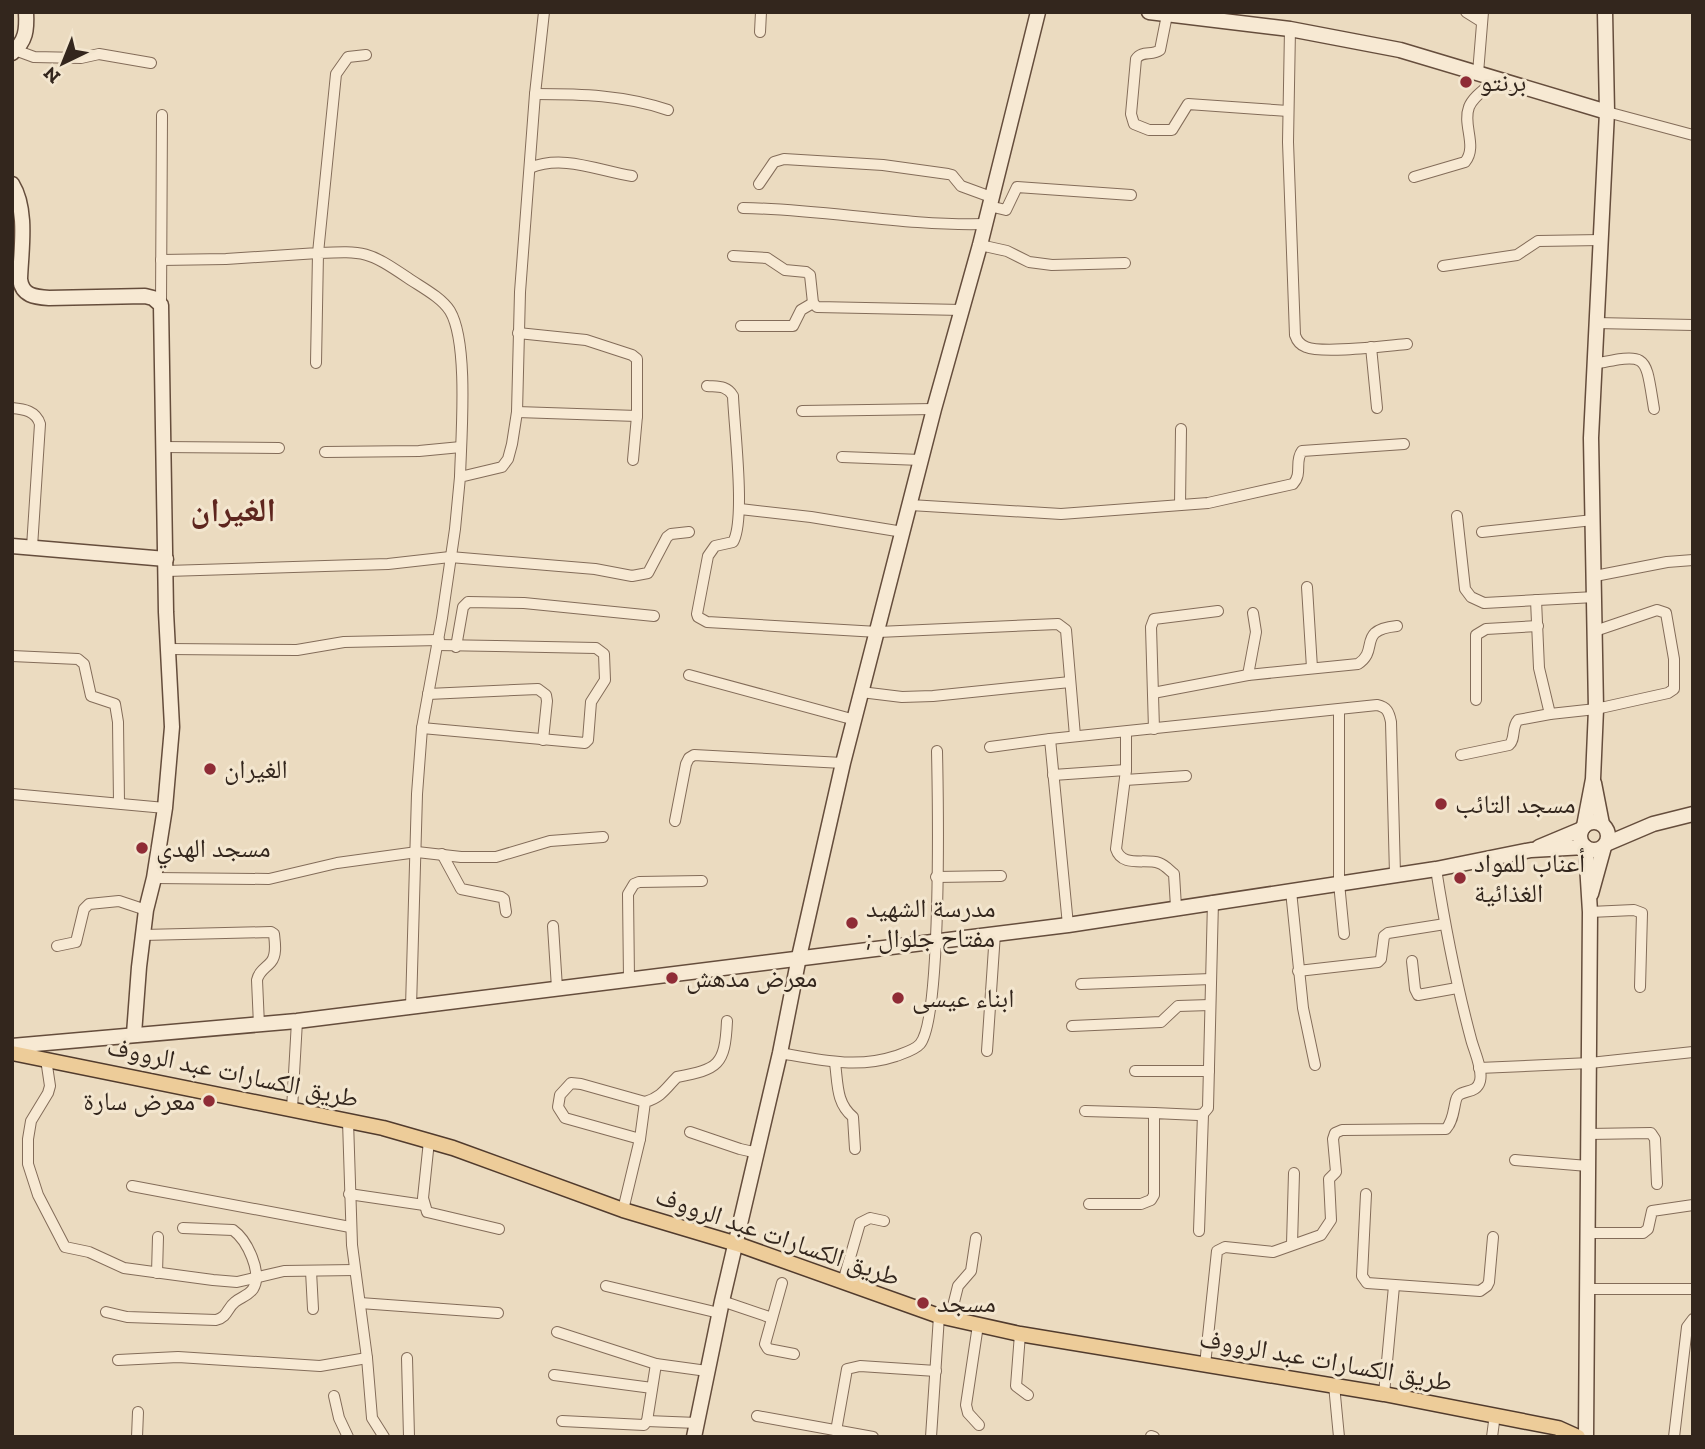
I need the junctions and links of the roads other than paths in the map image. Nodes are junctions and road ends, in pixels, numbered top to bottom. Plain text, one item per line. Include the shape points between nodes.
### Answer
1 (26, 12) edge
2 (544, 12) edge
3 (761, 12) edge
4 (1038, 12) edge
5 (1149, 12) edge
6 (1466, 12) edge
7 (1605, 12) edge
8 (1167, 15) junction
9 (1483, 17) edge
10 (1290, 29) junction
11 (760, 32) dead end
12 (14, 51) edge
13 (366, 55) dead end
14 (151, 63) dead end
15 (1478, 73) junction
16 (1496, 79) junction
17 (535, 94) junction
18 (668, 110) dead end
19 (1288, 111) junction
20 (1607, 112) junction
21 (162, 115) dead end
22 (1693, 135) edge
23 (530, 168) junction
24 (632, 176) dead end
25 (1414, 177) dead end
26 (12, 184) edge
27 (759, 184) dead end
28 (1131, 195) dead end
29 (990, 202) junction
30 (743, 208) dead end
31 (984, 224) junction
32 (1601, 240) junction
33 (980, 245) junction
34 (318, 253) junction
35 (733, 256) dead end
36 (161, 260) junction
37 (1125, 263) dead end
38 (1443, 266) dead end
39 (813, 303) junction
40 (161, 305) junction
41 (962, 310) junction
42 (1596, 323) junction
43 (1693, 325) edge
44 (741, 326) dead end
45 (518, 334) junction
46 (1407, 344) dead end
47 (1371, 347) junction
48 (316, 363) dead end
49 (1594, 364) junction
50 (706, 386) dead end
51 (12, 408) edge
52 (1377, 408) dead end
53 (934, 409) junction
54 (1654, 409) dead end
55 (802, 411) dead end
56 (517, 412) junction
57 (637, 416) junction
58 (1181, 429) dead end
59 (1404, 444) dead end
60 (162, 447) junction
61 (461, 447) junction
62 (279, 448) dead end
63 (325, 452) dead end
64 (842, 457) dead end
65 (634, 460) dead end
66 (921, 460) junction
67 (460, 477) junction
68 (910, 505) junction
69 (1180, 505) junction
70 (740, 509) junction
71 (1457, 516) dead end
72 (1593, 520) junction
73 (689, 532) dead end
74 (903, 532) junction
75 (1482, 532) dead end
76 (12, 547) edge
77 (32, 548) junction
78 (450, 557) junction
79 (1693, 560) edge
80 (166, 565) junction
81 (1595, 576) junction
82 (1307, 587) dead end
83 (1595, 597) junction
84 (1536, 600) junction
85 (1218, 611) dead end
86 (1254, 613) dead end
87 (654, 615) dead end
88 (1398, 626) dead end
89 (1538, 626) junction
90 (1595, 631) junction
91 (878, 632) junction
92 (438, 643) junction
93 (456, 646) junction
94 (169, 649) junction
95 (12, 656) edge
96 (1312, 668) junction
97 (689, 675) dead end
98 (1248, 676) junction
99 (1070, 682) junction
100 (861, 692) junction
101 (1153, 693) junction
102 (428, 694) junction
103 (1476, 700) dead end
104 (1596, 709) junction
105 (1339, 711) junction
106 (1550, 714) junction
107 (855, 720) junction
108 (422, 728) junction
109 (1154, 729) junction
110 (1126, 732) junction
111 (1075, 736) junction
112 (1050, 739) junction
113 (543, 740) junction
114 (990, 747) dead end
115 (937, 751) dead end
116 (1461, 755) dead end
117 (843, 763) junction
118 (1053, 775) junction
119 (1125, 775) junction
120 (1186, 776) dead end
121 (1593, 779) junction
122 (12, 794) edge
123 (119, 802) junction
124 (164, 808) junction
125 (1693, 814) edge
126 (675, 821) dead end
127 (1653, 824) junction
128 (1604, 825) junction
129 (1583, 827) junction
130 (603, 837) dead end
131 (1605, 846) junction
132 (1585, 847) junction
133 (1531, 850) junction
134 (417, 852) junction
135 (442, 854) junction
136 (1436, 869) junction
137 (1395, 874) junction
138 (1001, 876) dead end
139 (936, 877) junction
140 (154, 878) junction
141 (702, 881) dead end
142 (1339, 883) junction
143 (1291, 891) junction
144 (1213, 901) junction
145 (1590, 905) junction
146 (1176, 907) junction
147 (146, 910) junction
148 (506, 912) dead end
149 (1445, 924) junction
150 (1068, 925) junction
151 (553, 926) dead end
152 (995, 933) junction
153 (1344, 934) dead end
154 (143, 935) junction
155 (935, 940) junction
156 (57, 946) dead end
157 (799, 957) junction
158 (1412, 961) dead end
159 (1298, 971) junction
160 (629, 979) junction
161 (1211, 979) junction
162 (1081, 984) dead end
163 (1640, 987) dead end
164 (557, 988) junction
165 (1457, 988) junction
166 (1210, 1006) junction
167 (411, 1007) junction
168 (296, 1021) junction
169 (727, 1021) dead end
170 (259, 1025) junction
171 (1072, 1026) dead end
172 (134, 1034) junction
173 (12, 1045) edge
174 (987, 1051) dead end
175 (12, 1052) edge
176 (1693, 1052) edge
177 (780, 1053) junction
178 (46, 1059) junction
179 (835, 1063) junction
180 (1590, 1063) junction
181 (1315, 1065) dead end
182 (1479, 1068) junction
183 (1135, 1071) dead end
184 (1209, 1071) junction
185 (645, 1102) junction
186 (292, 1109) junction
187 (1085, 1111) dead end
188 (1154, 1113) junction
189 (1203, 1114) junction
190 (348, 1121) junction
191 (690, 1132) dead end
192 (1588, 1135) junction
193 (640, 1139) junction
194 (429, 1141) junction
195 (855, 1149) dead end
196 (758, 1153) junction
197 (1515, 1160) dead end
198 (1588, 1166) junction
199 (1294, 1173) dead end
200 (1657, 1184) dead end
201 (132, 1186) dead end
202 (349, 1194) junction
203 (1366, 1194) dead end
204 (1089, 1203) dead end
205 (424, 1205) junction
206 (1693, 1205) edge
207 (623, 1210) junction
208 (884, 1221) dead end
209 (350, 1227) junction
210 (183, 1228) dead end
211 (499, 1229) dead end
212 (1199, 1231) dead end
213 (1588, 1233) junction
214 (158, 1237) dead end
215 (1493, 1237) dead end
216 (976, 1238) dead end
217 (737, 1244) junction
218 (1292, 1244) junction
219 (355, 1270) junction
220 (311, 1271) junction
221 (157, 1273) junction
222 (256, 1277) junction
223 (843, 1282) junction
224 (782, 1283) dead end
225 (606, 1286) dead end
226 (1394, 1286) junction
227 (1588, 1289) junction
228 (1693, 1289) edge
229 (360, 1303) junction
230 (720, 1307) junction
231 (313, 1309) dead end
232 (106, 1312) dead end
233 (498, 1313) dead end
234 (944, 1317) junction
235 (772, 1318) junction
236 (1693, 1320) edge
237 (978, 1325) junction
238 (557, 1332) dead end
239 (1020, 1334) junction
240 (794, 1353) dead end
241 (368, 1358) junction
242 (407, 1359) dead end
243 (118, 1360) dead end
244 (656, 1364) junction
245 (1205, 1365) junction
246 (707, 1371) junction
247 (936, 1371) junction
248 (554, 1375) dead end
249 (1334, 1385) junction
250 (652, 1388) junction
251 (1384, 1394) junction
252 (1028, 1395) dead end
253 (334, 1396) dead end
254 (138, 1412) dead end
255 (1495, 1414) junction
256 (757, 1416) dead end
257 (562, 1421) dead end
258 (647, 1421) junction
259 (979, 1425) dead end
260 (696, 1430) edge
261 (836, 1432) junction
262 (136, 1437) edge
263 (348, 1437) edge
264 (384, 1437) edge
265 (409, 1437) edge
266 (873, 1437) edge
267 (931, 1437) edge
268 (1339, 1437) edge
269 (1492, 1437) edge
270 (1578, 1437) edge
271 (1586, 1437) edge
272 (1675, 1437) edge

1 - 12 street via 26,35
2 - 17 street
3 - 11 street
4 - 29 street
5 - 8 street
6 - 9 street
7 - 20 street
8 - 10 street
8 - 19 street via 1160,50 1136,59 1134,124 1149,130 1172,130 1188,104
9 - 15 street
10 - 15 street via 1400,50
10 - 19 street
12 - 14 street via 34,57 99,54
13 - 34 street via 348,57 336,74
15 - 16 street
16 - 20 street
16 - 25 street via 1468,110 1471,155 1455,166
17 - 18 street via 626,98
17 - 23 street
19 - 47 street via 1295,335 1312,349
20 - 22 street
20 - 32 street
21 - 36 street
23 - 24 street via 570,164
23 - 45 street
26 - 40 street via 21,212 22,289 38,298 145,296
27 - 29 street via 775,162 784,159 883,165 952,175 961,186
28 - 29 street via 1017,187 1006,210
29 - 31 street
30 - 31 street
31 - 33 street
32 - 38 street via 1538,241 1517,255
32 - 42 street
33 - 37 street via 1052,265
33 - 41 street
34 - 36 street
34 - 48 street
34 - 61 street via 367,253 448,308 461,363
35 - 39 street via 767,258 785,270 806,272
36 - 40 street
39 - 41 street via 826,308
39 - 44 street via 801,310 791,327
40 - 60 street
41 - 53 street
42 - 43 street
42 - 49 street
45 - 56 street
45 - 57 street via 586,340 638,359
46 - 47 street
47 - 52 street
49 - 54 street via 1630,357 1641,361 1648,372
49 - 72 street
50 - 70 street via 724,387 733,396
51 - 77 street via 34,414 40,424
53 - 55 street
53 - 66 street
56 - 57 street
56 - 67 street via 508,459 502,467
57 - 65 street
58 - 69 street
59 - 69 street via 1302,450 1300,472 1293,484
60 - 62 street
60 - 80 street
61 - 63 street
61 - 67 street
64 - 66 street
66 - 68 street
67 - 78 street
68 - 69 street via 1060,514
68 - 74 street
70 - 74 street
70 - 91 street via 733,542 715,546 708,555 698,617 706,622
71 - 84 street via 1467,594 1484,603
72 - 75 street
72 - 81 street
73 - 78 street via 667,537 649,573 632,576
74 - 91 street
76 - 77 street
77 - 80 street
78 - 80 street via 388,564
78 - 92 street
79 - 81 street
80 - 94 street
81 - 83 street
82 - 96 street
83 - 84 street
83 - 90 street
84 - 89 street
85 - 101 street via 1154,619
86 - 98 street via 1256,632
87 - 93 street via 468,601
88 - 96 street via 1376,631 1365,659 1358,664
89 - 103 street via 1486,629 1476,635
89 - 106 street via 1541,677
90 - 104 street
90 - 104 street via 1657,610 1666,613 1675,683 1668,693
91 - 99 street via 1058,624 1066,630
91 - 100 street
92 - 93 street
92 - 94 street via 344,642 297,650
92 - 102 street
93 - 113 street via 592,647 603,652 604,680 591,702 588,740
94 - 124 street via 172,727
95 - 123 street via 78,659 84,664 92,695 115,704
96 - 98 street
97 - 107 street
98 - 101 street
99 - 100 street via 933,696
99 - 111 street
100 - 107 street
101 - 109 street
102 - 108 street
102 - 113 street via 543,691 547,701
104 - 106 street
104 - 121 street
105 - 109 street
105 - 137 street via 1377,705 1390,714
105 - 142 street
106 - 116 street via 1518,720 1509,746
107 - 117 street
108 - 113 street
108 - 134 street
109 - 110 street
110 - 111 street
110 - 119 street
111 - 112 street
112 - 114 street
112 - 118 street
115 - 139 street
117 - 126 street via 694,755 686,764
117 - 157 street
118 - 119 street
118 - 150 street
119 - 120 street
119 - 146 street via 1118,855 1124,860 1164,865 1174,874
121 - 128 street
121 - 129 street
122 - 123 street
123 - 124 street
124 - 140 street
125 - 127 street
127 - 128 street
127 - 131 street
128 - 129 street via 1593,822
128 - 131 street via 1609,835
129 - 132 street via 1580,838
129 - 133 street
130 - 135 street via 550,841 496,858
131 - 132 street via 1596,850
131 - 145 street
132 - 133 street
132 - 145 street
133 - 136 street
134 - 135 street
134 - 140 street via 268,879
134 - 167 street
135 - 148 street via 461,889 501,897
136 - 137 street
136 - 149 street
137 - 142 street
138 - 139 street
139 - 155 street
140 - 147 street
141 - 160 street via 639,882 630,888
142 - 143 street
142 - 153 street
143 - 144 street
143 - 159 street
144 - 146 street
144 - 161 street
145 - 163 street via 1642,913
145 - 180 street
146 - 150 street
147 - 154 street
147 - 156 street via 119,901 89,904 76,942
149 - 159 street via 1388,933 1382,939 1378,962
149 - 165 street
150 - 152 street
151 - 164 street
152 - 155 street
152 - 174 street
154 - 170 street via 274,934 273,961 257,980
154 - 172 street
155 - 157 street
155 - 179 street via 927,1032 919,1045 885,1060
157 - 160 street
157 - 177 street
158 - 165 street via 1418,995
159 - 181 street
160 - 164 street
161 - 162 street
161 - 166 street
164 - 167 street
165 - 182 street
166 - 171 street via 1178,1006 1161,1022
166 - 184 street
167 - 168 street
168 - 170 street
168 - 186 street
169 - 185 street via 720,1060 708,1071 677,1077 665,1091
170 - 172 street
172 - 173 street
175 - 178 main road, طريق الكسارات عبد الرووف
176 - 180 street
177 - 179 street
177 - 196 street
178 - 186 main road, طريق الكسارات عبد الرووف
178 - 221 street via 50,1086 31,1121 28,1164 58,1235 69,1249 89,1252 124,1268
179 - 195 street via 840,1102 853,1117
180 - 182 street
180 - 192 street
182 - 218 street via 1480,1082 1456,1098 1453,1122 1446,1129 1335,1133 1336,1172 1329,1179 1331,1220 1321,1235
183 - 184 street
184 - 189 street via 1208,1108
185 - 193 street
185 - 193 street via 571,1083 560,1094 558,1107 565,1118
186 - 190 main road, طريق الكسارات عبد الرووف
187 - 188 street
188 - 189 street
188 - 204 street via 1152,1200
189 - 212 street
190 - 194 main road, طريق الكسارات عبد الرووف
190 - 202 street
191 - 196 street
192 - 198 street
192 - 200 street via 1651,1133
193 - 207 street
194 - 205 street
194 - 207 main road, طريق الكسارات عبد الرووف
196 - 217 street
197 - 198 street
198 - 213 street
199 - 218 street
201 - 209 street
202 - 205 street
202 - 209 street
203 - 226 street via 1363,1279
205 - 211 street via 433,1215
206 - 213 street via 1652,1211 1643,1233
207 - 217 main road, طريق الكسارات عبد الرووف
208 - 223 street via 870,1218 860,1223
209 - 219 street
210 - 222 street via 233,1230 249,1250
213 - 227 street
214 - 221 street
215 - 226 street via 1489,1282 1484,1290
216 - 234 street via 971,1271 958,1286
217 - 223 main road, طريق الكسارات عبد الرووف
217 - 230 street
218 - 245 street via 1273,1252 1224,1247 1217,1251
219 - 220 street
219 - 229 street
220 - 222 street
220 - 231 street
221 - 222 street via 237,1282
222 - 232 street via 249,1293 216,1320
223 - 234 main road, طريق الكسارات عبد الرووف
224 - 235 street
225 - 230 street
226 - 251 street
227 - 228 street
227 - 271 street
229 - 233 street
229 - 241 street
230 - 235 street
230 - 246 street
234 - 237 main road, طريق الكسارات عبد الرووف
234 - 247 street
235 - 240 street via 766,1347
236 - 272 street via 1687,1327
237 - 239 main road, طريق الكسارات عبد الرووف
237 - 259 street via 966,1405
238 - 244 street
239 - 245 main road, طريق الكسارات عبد الرووف
239 - 252 street via 1016,1386
241 - 243 street via 320,1366 178,1357
241 - 264 street via 372,1418
242 - 265 street
244 - 246 street
244 - 250 street
245 - 249 main road, طريق الكسارات عبد الرووف
246 - 260 street
247 - 261 street via 847,1369
247 - 267 street
248 - 250 street
249 - 251 main road, طريق الكسارات عبد الرووف
249 - 268 street
250 - 258 street
251 - 255 main road, طريق الكسارات عبد الرووف
253 - 263 street
254 - 262 street
255 - 269 street
255 - 270 main road, طريق الكسارات عبد الرووف
256 - 261 street
257 - 258 street via 635,1426
258 - 260 street
261 - 266 street

